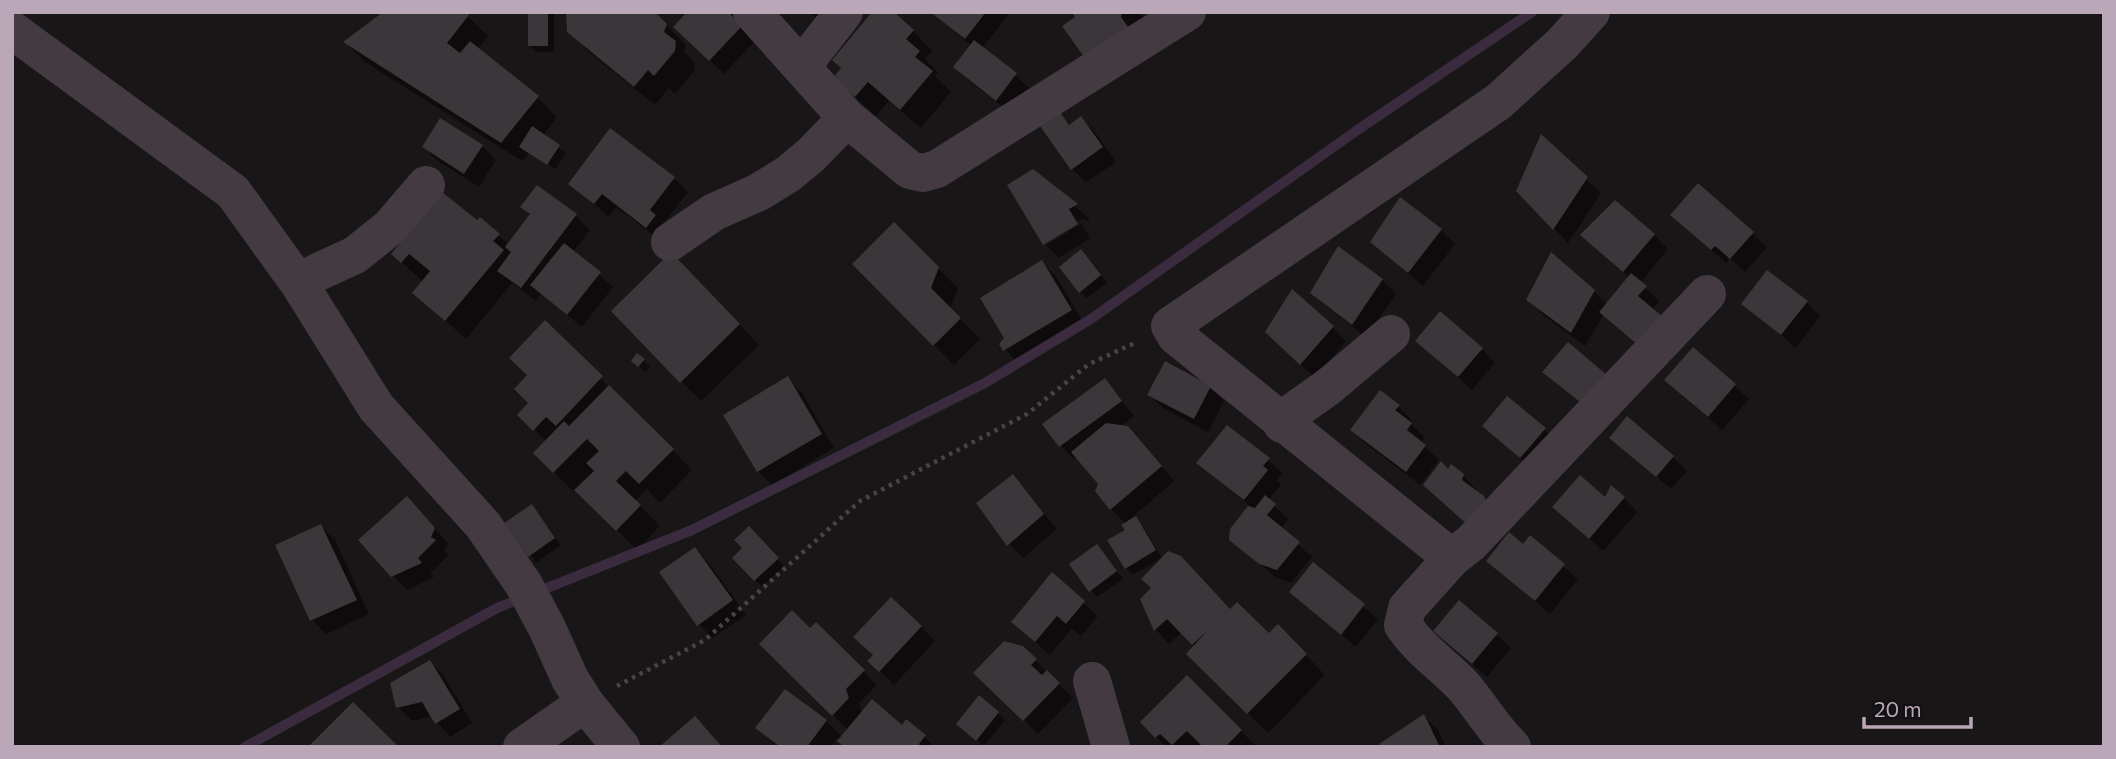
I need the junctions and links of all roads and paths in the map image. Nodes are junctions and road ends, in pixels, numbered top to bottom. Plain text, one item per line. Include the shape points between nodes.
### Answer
1 (752, 12) edge
2 (844, 12) edge
3 (1187, 12) edge
4 (1591, 12) edge
5 (12, 30) edge
6 (802, 66) junction
7 (847, 118) junction
8 (426, 186) dead end
9 (670, 242) dead end
10 (300, 285) junction
11 (1707, 294) dead end
12 (1170, 326) junction
13 (1391, 334) dead end
14 (1282, 424) junction
15 (1452, 558) junction
16 (1092, 681) dead end
17 (585, 703) junction
18 (1503, 744) edge
19 (522, 747) edge
20 (621, 747) edge
21 (1111, 747) edge

1 - 6 street
2 - 6 street
3 - 7 street via 937,169 910,170
4 - 12 street via 1498,102
5 - 10 street via 233,192
6 - 7 street
7 - 9 street via 789,174 714,212
8 - 10 street via 390,226 355,255
10 - 17 street via 376,407 483,525 524,585
11 - 15 street
12 - 14 street via 1176,336
12 - 17 path via 1089,364 1027,414 860,501 705,640
13 - 14 street
14 - 15 street
15 - 18 street via 1407,608 1403,625 1464,687
16 - 21 street
17 - 19 street
17 - 20 street

